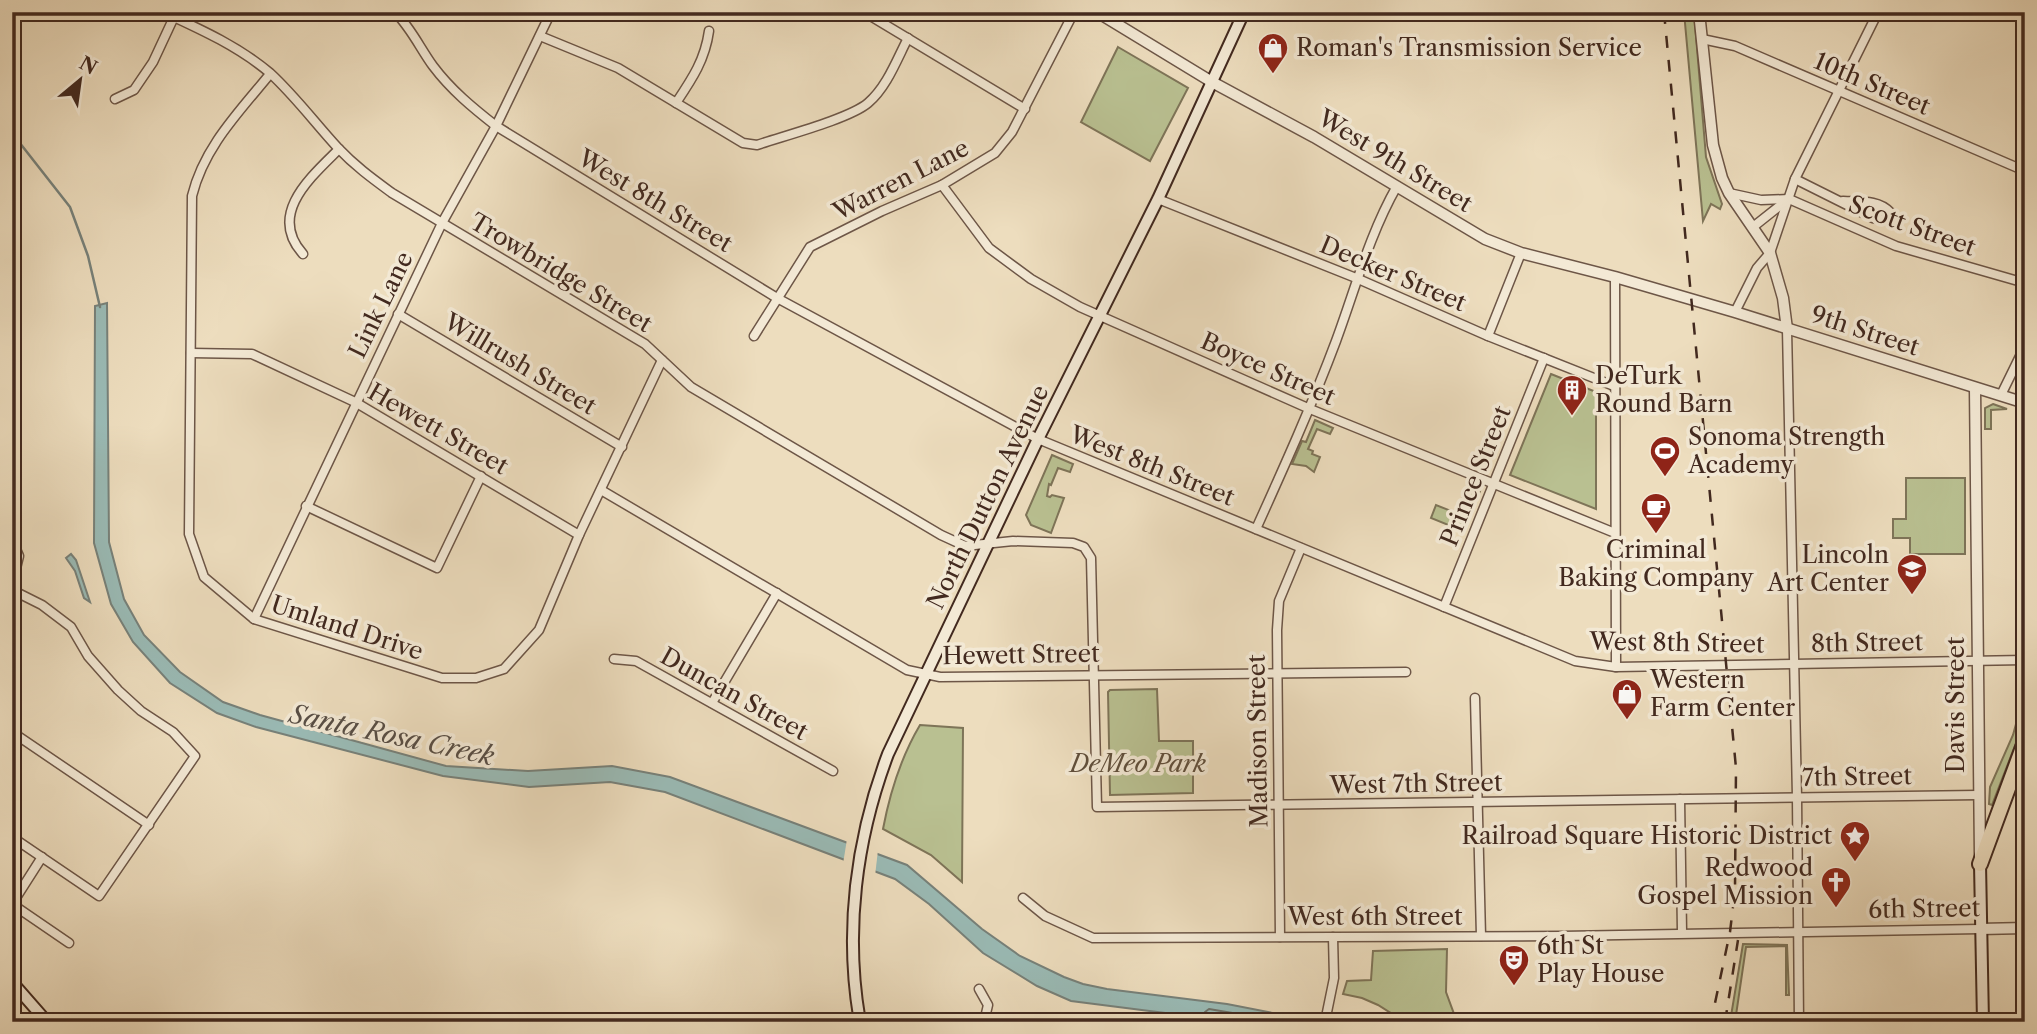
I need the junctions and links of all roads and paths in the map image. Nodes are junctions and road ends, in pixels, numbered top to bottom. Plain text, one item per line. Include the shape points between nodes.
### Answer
1 (163, 12) edge
2 (395, 12) edge
3 (551, 12) edge
4 (864, 12) edge
5 (1074, 12) edge
6 (1097, 12) edge
7 (1244, 12) edge
8 (1699, 12) edge
9 (1878, 12) edge
10 (174, 17) junction
11 (709, 31) dead end
12 (540, 36) junction
13 (908, 38) junction
14 (1702, 38) junction
15 (270, 74) junction
16 (1212, 82) junction
17 (1838, 90) junction
18 (115, 99) dead end
19 (676, 103) junction
20 (1025, 109) junction
21 (496, 126) junction
22 (339, 149) junction
23 (2025, 170) edge
24 (1795, 179) junction
25 (942, 185) junction
26 (1396, 186) junction
27 (1728, 193) junction
28 (1158, 199) junction
29 (1789, 199) junction
30 (1843, 201) junction
31 (442, 223) junction
32 (1753, 227) junction
33 (1521, 253) junction
34 (1770, 253) junction
35 (303, 254) dead end
36 (1615, 277) junction
37 (1356, 278) junction
38 (2025, 283) edge
39 (777, 298) junction
40 (1692, 300) joint
41 (1735, 312) junction
42 (398, 314) junction
43 (1099, 316) junction
44 (1787, 329) junction
45 (754, 336) dead end
46 (1489, 336) junction
47 (2025, 346) edge
48 (191, 353) junction
49 (1544, 358) junction
50 (662, 360) junction
51 (1614, 386) junction
52 (1975, 388) junction
53 (2001, 395) junction
54 (355, 402) junction
55 (2025, 403) edge
56 (1310, 409) junction
57 (1038, 439) junction
58 (622, 447) junction
59 (481, 476) junction
60 (1494, 484) junction
61 (601, 490) junction
62 (306, 506) junction
63 (1256, 529) junction
64 (1615, 533) junction
65 (579, 535) junction
66 (12, 540) edge
67 (989, 545) junction
68 (1301, 548) junction
69 (12, 585) edge
70 (12, 590) edge
71 (777, 593) junction
72 (1444, 607) junction
73 (254, 619) junction
74 (614, 659) dead end
75 (2025, 660) edge
76 (1978, 661) junction
77 (1795, 664) junction
78 (1616, 667) junction
79 (1276, 672) junction
80 (1406, 672) dead end
81 (1093, 674) junction
82 (926, 675) junction
83 (1475, 698) dead end
84 (712, 703) junction
85 (12, 732) edge
86 (2025, 742) edge
87 (832, 771) dead end
88 (1978, 795) junction
89 (1797, 797) junction
90 (1736, 798) joint
91 (1680, 799) junction
92 (1478, 802) junction
93 (1278, 805) junction
94 (149, 825) junction
95 (12, 836) edge
96 (42, 857) junction
97 (1980, 864) junction
98 (1023, 898) dead end
99 (12, 904) edge
100 (2025, 928) edge
101 (1980, 929) junction
102 (1798, 931) junction
103 (1682, 932) junction
104 (1739, 932) joint
105 (1481, 936) junction
106 (1280, 937) junction
107 (1333, 937) junction
108 (69, 943) dead end
109 (12, 982) edge
110 (979, 989) dead end
111 (47, 1022) edge
112 (860, 1022) edge
113 (984, 1022) edge
114 (1325, 1022) edge
115 (1799, 1022) edge
116 (1983, 1022) edge

1 - 10 street, Trowbridge Street
2 - 21 street, West 8th Street via 447,83
3 - 12 street, Link Lane
4 - 13 street
5 - 20 street, Warren Lane
6 - 16 street, West 9th Street
7 - 16 main road, North Dutton Avenue
8 - 14 street
9 - 17 street
10 - 15 street, Trowbridge Street via 225,42
10 - 18 street via 134,90
11 - 19 street via 700,67
12 - 19 street via 618,68
12 - 21 street, Link Lane
13 - 19 street via 868,103 757,145 743,143
13 - 20 street
14 - 17 street, 10th Street via 1735,46
14 - 27 street via 1713,145
15 - 22 street, Trowbridge Street
15 - 48 street, Umland Drive via 219,135 192,196
16 - 26 street, West 9th Street
16 - 28 main road, North Dutton Avenue
17 - 23 street, 10th Street
17 - 24 street
20 - 25 street, Warren Lane via 995,153
21 - 31 street, Link Lane
21 - 39 street, West 8th Street
22 - 31 street, Trowbridge Street via 365,174
22 - 35 street via 293,202 289,227
24 - 29 street
24 - 30 street
25 - 39 street, Warren Lane via 810,247
25 - 43 street, Boyce Street via 989,248 1031,279
26 - 33 street, West 9th Street via 1485,239
26 - 37 street
27 - 29 street via 1761,200
27 - 32 street
28 - 37 street, Decker Street
28 - 43 main road, North Dutton Avenue
29 - 32 street
29 - 34 street
29 - 38 street, Scott Street via 1896,246
30 - 30 street via 1885,206 1889,217 1873,218
31 - 42 street, Link Lane
31 - 50 street, Trowbridge Street via 645,344
32 - 34 street
33 - 36 street, West 9th Street
33 - 46 street
34 - 41 street via 1757,268
34 - 44 street
36 - 40 street, West 9th Street
36 - 51 street
37 - 46 street, Decker Street
37 - 56 street
39 - 45 street, Warren Lane
39 - 57 street, West 8th Street
40 - 41 street, 9th Street
41 - 44 street, 9th Street
42 - 54 street, Link Lane
42 - 58 street, Willrush Street
43 - 56 street, Boyce Street
43 - 57 main road, North Dutton Avenue
44 - 52 street, 9th Street
44 - 77 street
46 - 49 street, Decker Street
47 - 53 street
48 - 54 street, Hewett Street via 252,354
48 - 73 street, Umland Drive via 190,534 204,577
49 - 51 street, Decker Street
49 - 60 street, Prince Street
50 - 58 street, Umland Drive
50 - 67 street, Trowbridge Street via 691,387 941,535 965,546
51 - 64 street
52 - 53 street, 9th Street
52 - 76 street, Davis Street via 1981,537
53 - 55 street, 9th Street
54 - 59 street, Hewett Street
54 - 62 street, Link Lane
56 - 60 street, Boyce Street
56 - 63 street
57 - 63 street, West 8th Street
57 - 67 main road, North Dutton Avenue
58 - 61 street, Umland Drive
59 - 62 street via 437,568
59 - 65 street, Hewett Street
60 - 64 street, Boyce Street
60 - 72 street, Prince Street
61 - 65 street, Umland Drive
61 - 71 street, Hewett Street
62 - 73 street, Link Lane
63 - 68 street, West 8th Street
64 - 78 street
65 - 73 street, Umland Drive via 539,630 505,669 476,678 442,678
66 - 69 street via 19,556
67 - 81 street, Trowbridge Street via 1013,541 1084,547 1091,558
67 - 82 main road, North Dutton Avenue
68 - 72 street, West 8th Street
68 - 79 street, Madison Street via 1279,601
70 - 94 street via 71,627 88,656 118,690 173,732 195,756
71 - 82 street, Hewett Street via 907,670
71 - 84 street
72 - 78 street, West 8th Street via 1575,661
74 - 84 street, Duncan Street via 636,661
75 - 76 street, 8th Street
76 - 77 street, 8th Street
76 - 88 street, Davis Street
77 - 78 street, West 8th Street
77 - 89 street
79 - 80 street, Hewett Street
79 - 81 street, Hewett Street
79 - 93 street, Madison Street
81 - 82 street, Hewett Street
81 - 93 street, West 7th Street via 1097,807
82 - 112 main road, North Dutton Avenue via 888,754 868,816 854,897 855,993
83 - 92 street
84 - 87 street, Duncan Street
85 - 94 street
86 - 97 highway
88 - 89 street, 7th Street
88 - 97 street, Davis Street
89 - 90 street, 7th Street
89 - 102 street
90 - 91 street, West 7th Street
91 - 92 street, West 7th Street
91 - 103 street
92 - 93 street, West 7th Street
92 - 105 street
93 - 106 street, Madison Street
94 - 96 street via 99,896
95 - 96 street
96 - 99 street
97 - 101 main road, Davis Street
98 - 106 street, West 6th Street via 1045,916 1093,938
99 - 108 street
100 - 101 street, 6th Street
101 - 102 street, 6th Street
101 - 116 main road, Davis Street
102 - 104 street, 6th Street
102 - 115 street
103 - 104 street, West 6th Street
103 - 105 street, West 6th Street
105 - 107 street, West 6th Street
106 - 107 street, West 6th Street
107 - 114 street via 1334,978
109 - 111 main road
110 - 113 street via 988,1005

